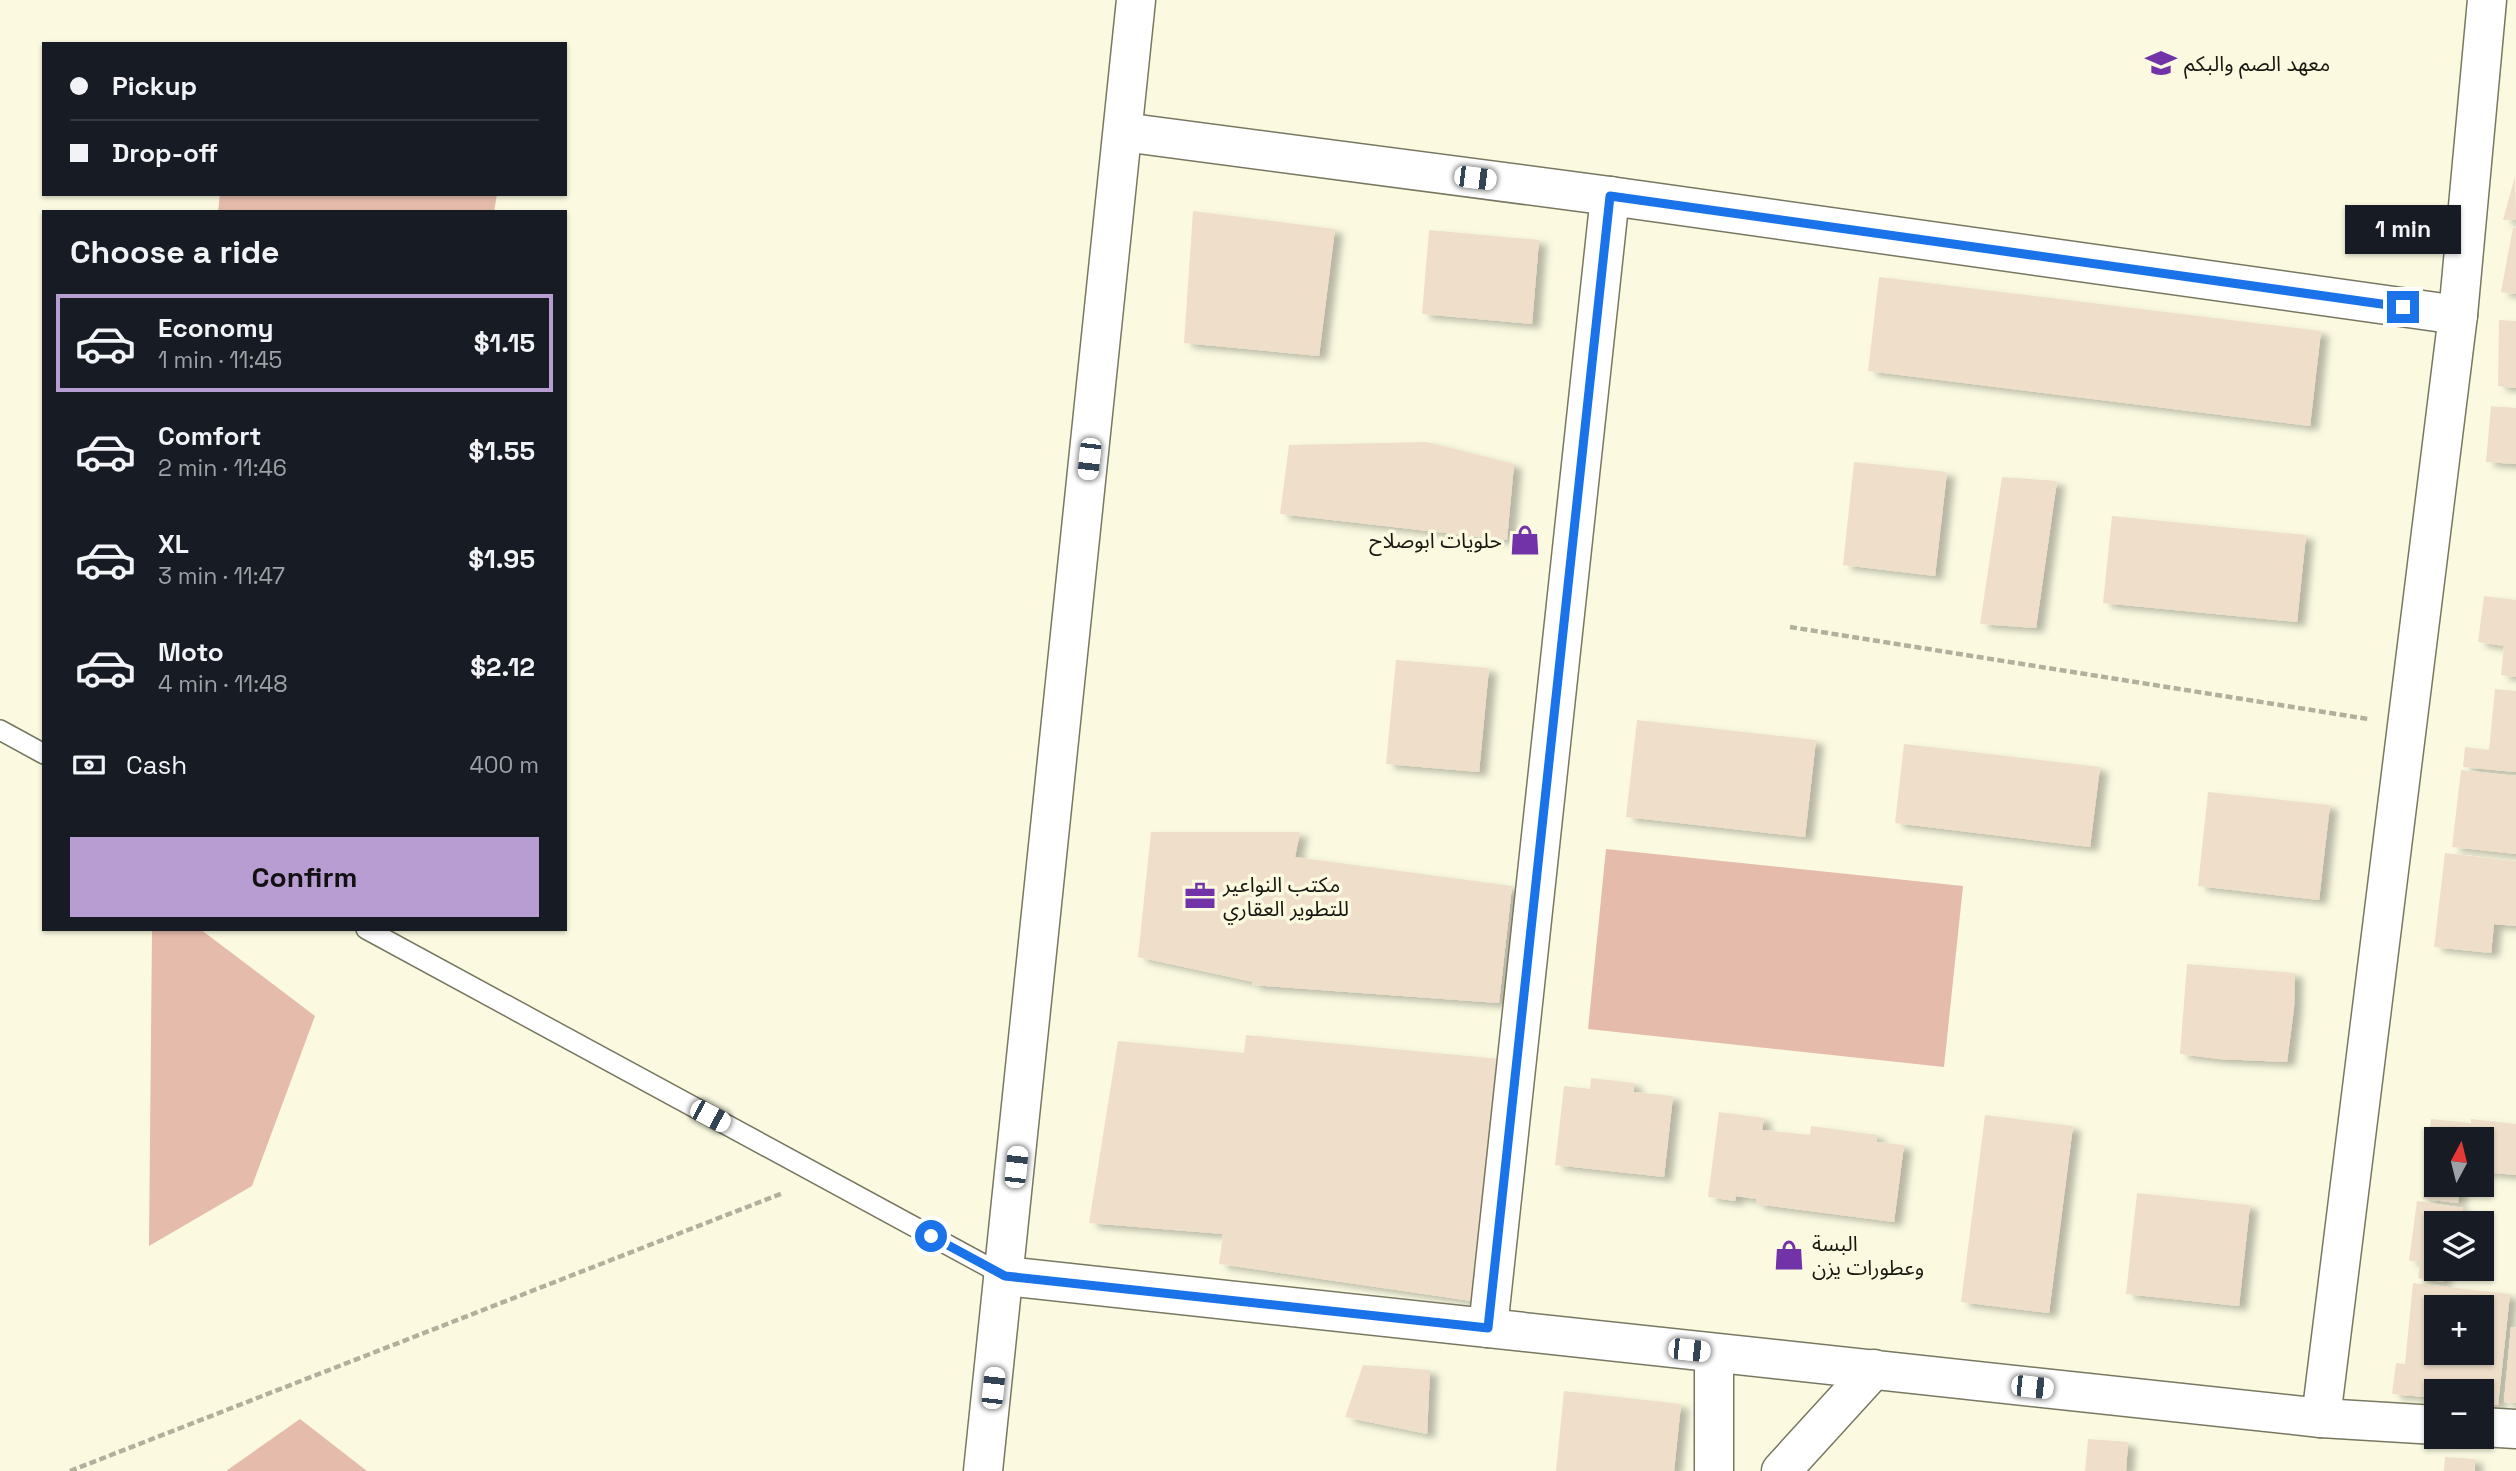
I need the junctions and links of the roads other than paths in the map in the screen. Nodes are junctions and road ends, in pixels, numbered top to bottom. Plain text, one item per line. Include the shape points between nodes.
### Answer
1 (1136, 0) edge
2 (2487, 0) edge
3 (1122, 132) junction
4 (1610, 196) junction
5 (2458, 315) junction
6 (0, 730) edge
7 (42, 753) edge
8 (370, 931) edge
9 (1005, 1276) junction
10 (1488, 1328) junction
11 (1714, 1353) junction
12 (1874, 1369) junction
13 (2321, 1418) junction
14 (2424, 1424) edge
15 (2494, 1428) edge
16 (2516, 1429) edge
17 (983, 1471) edge
18 (1714, 1471) edge
19 (1781, 1471) edge

1 - 3 street
2 - 5 street
3 - 4 street
3 - 9 street
4 - 5 street
4 - 10 street
5 - 13 street
6 - 7 lane
8 - 9 lane
9 - 10 street
9 - 17 street
10 - 11 street
11 - 12 street
11 - 18 street
12 - 13 street
12 - 19 street
13 - 14 street
15 - 16 street

